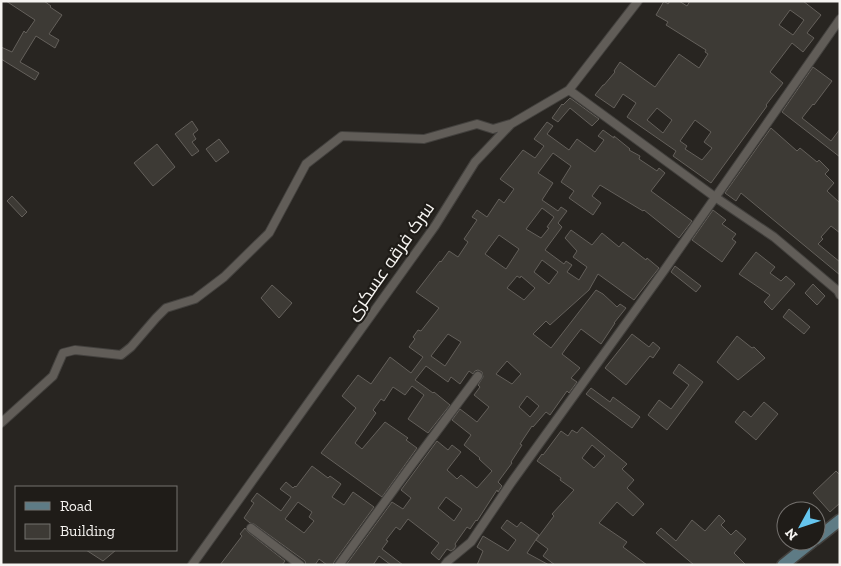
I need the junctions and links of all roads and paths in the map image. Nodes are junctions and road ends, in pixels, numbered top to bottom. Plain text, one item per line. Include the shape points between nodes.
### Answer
1 (638, 1) edge
2 (840, 19) edge
3 (569, 90) junction
4 (511, 124) junction
5 (715, 198) junction
6 (840, 295) edge
7 (478, 376) dead end
8 (1, 423) edge
9 (840, 520) edge
10 (251, 528) dead end
11 (826, 531) edge
12 (801, 551) edge
13 (192, 565) edge
14 (300, 565) edge
15 (339, 565) edge
16 (445, 565) edge
17 (783, 565) edge

1 - 3 street, سرک فرقه عسکری
2 - 5 street
3 - 4 street, سرک فرقه عسکری
3 - 5 street
4 - 8 street via 493,129 477,124 424,139 342,136 306,164 269,233 224,277 195,299 166,308 120,355 75,350 63,353 53,376
4 - 13 street, سرک فرقه عسکری via 475,162 435,226
5 - 6 street via 774,237
5 - 16 street via 471,542
7 - 15 street
9 - 11 street
10 - 14 street
12 - 17 street

